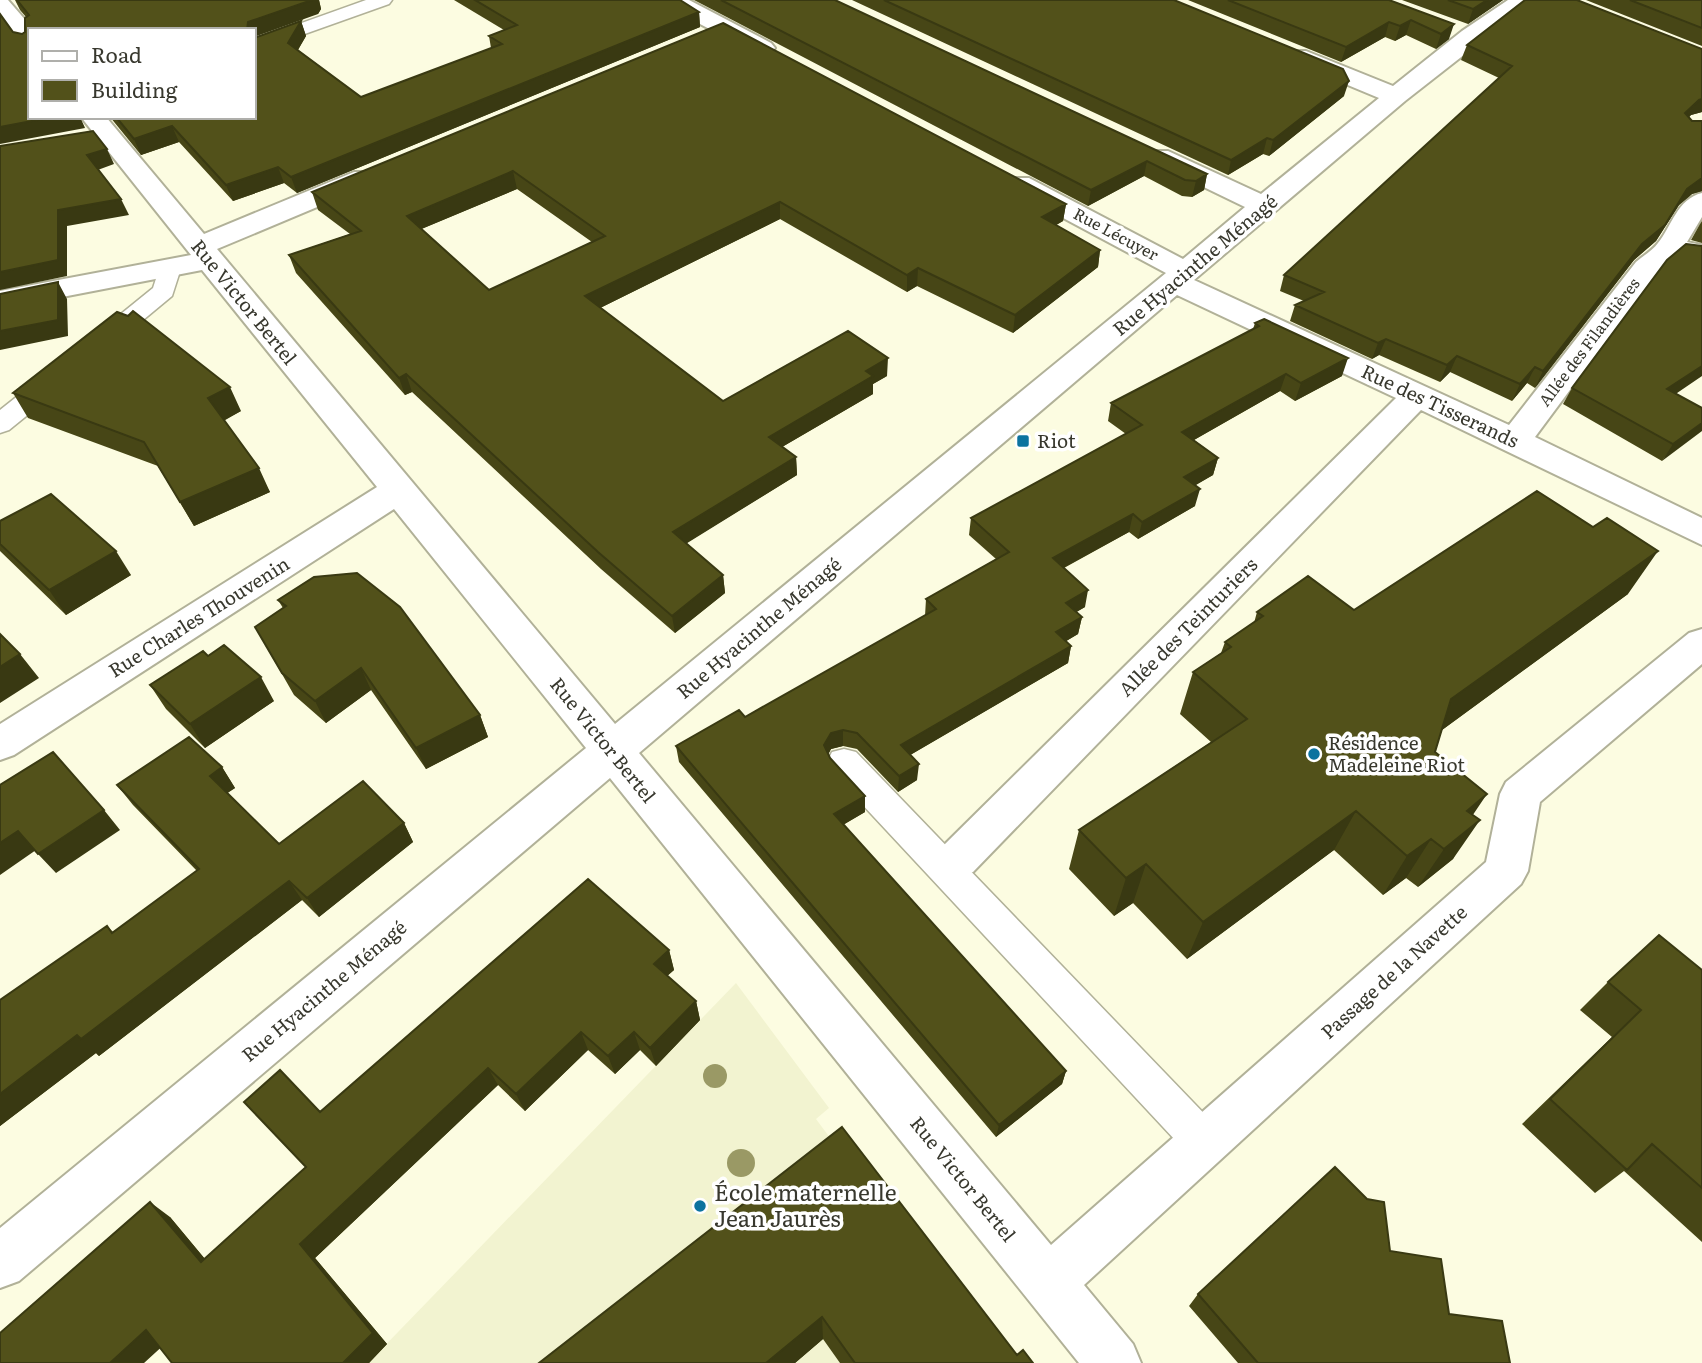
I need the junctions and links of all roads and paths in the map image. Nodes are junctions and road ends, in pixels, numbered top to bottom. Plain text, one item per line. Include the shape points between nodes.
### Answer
1 (383, 0) edge
2 (672, 0) edge
3 (1524, 0) edge
4 (0, 4) edge
5 (724, 28) junction
6 (28, 38) edge
7 (698, 38) edge
8 (256, 45) edge
9 (1276, 47) edge
10 (785, 60) edge
11 (1396, 96) junction
12 (93, 125) edge
13 (1140, 147) edge
14 (391, 166) edge
15 (994, 170) edge
16 (1702, 201) edge
17 (1264, 206) junction
18 (1670, 248) junction
19 (1702, 253) edge
20 (192, 258) junction
21 (1182, 278) junction
22 (0, 300) edge
23 (1417, 394) junction
24 (0, 424) edge
25 (1515, 441) junction
26 (398, 490) junction
27 (1702, 533) edge
28 (1702, 643) edge
29 (0, 744) edge
30 (612, 750) junction
31 (844, 762) dead end
32 (953, 864) junction
33 (1204, 1142) junction
34 (0, 1262) edge
35 (1048, 1282) junction
36 (1114, 1363) edge

1 - 8 lane
2 - 5 street
3 - 11 street, Rue Hyacinthe Ménagé via 1460,32
4 - 6 street
5 - 7 street
5 - 10 street
9 - 11 street
11 - 17 street, Rue Hyacinthe Ménagé
12 - 20 street, Rue Victor Bertel
13 - 17 street
14 - 20 street
15 - 21 street, Rue Lécuyer
16 - 18 street, Allée des Filandières via 1682,223
17 - 21 street, Rue Hyacinthe Ménagé
18 - 19 street
18 - 25 street, Allée des Filandières via 1646,268
20 - 22 street
20 - 24 lane via 164,291
20 - 26 street, Rue Victor Bertel
21 - 23 street, Rue des Tisserands
21 - 30 street, Rue Hyacinthe Ménagé
23 - 25 street, Rue des Tisserands
23 - 32 street, Allée des Teinturiers
25 - 27 street, Rue des Tisserands
26 - 29 street, Rue Charles Thouvenin
26 - 30 street, Rue Victor Bertel
28 - 33 street, Passage de la Navette via 1521,794 1506,871
30 - 34 street, Rue Hyacinthe Ménagé
30 - 35 street, Rue Victor Bertel
31 - 32 lane
32 - 33 lane
33 - 35 street, Passage de la Navette
35 - 36 street, Rue Victor Bertel

